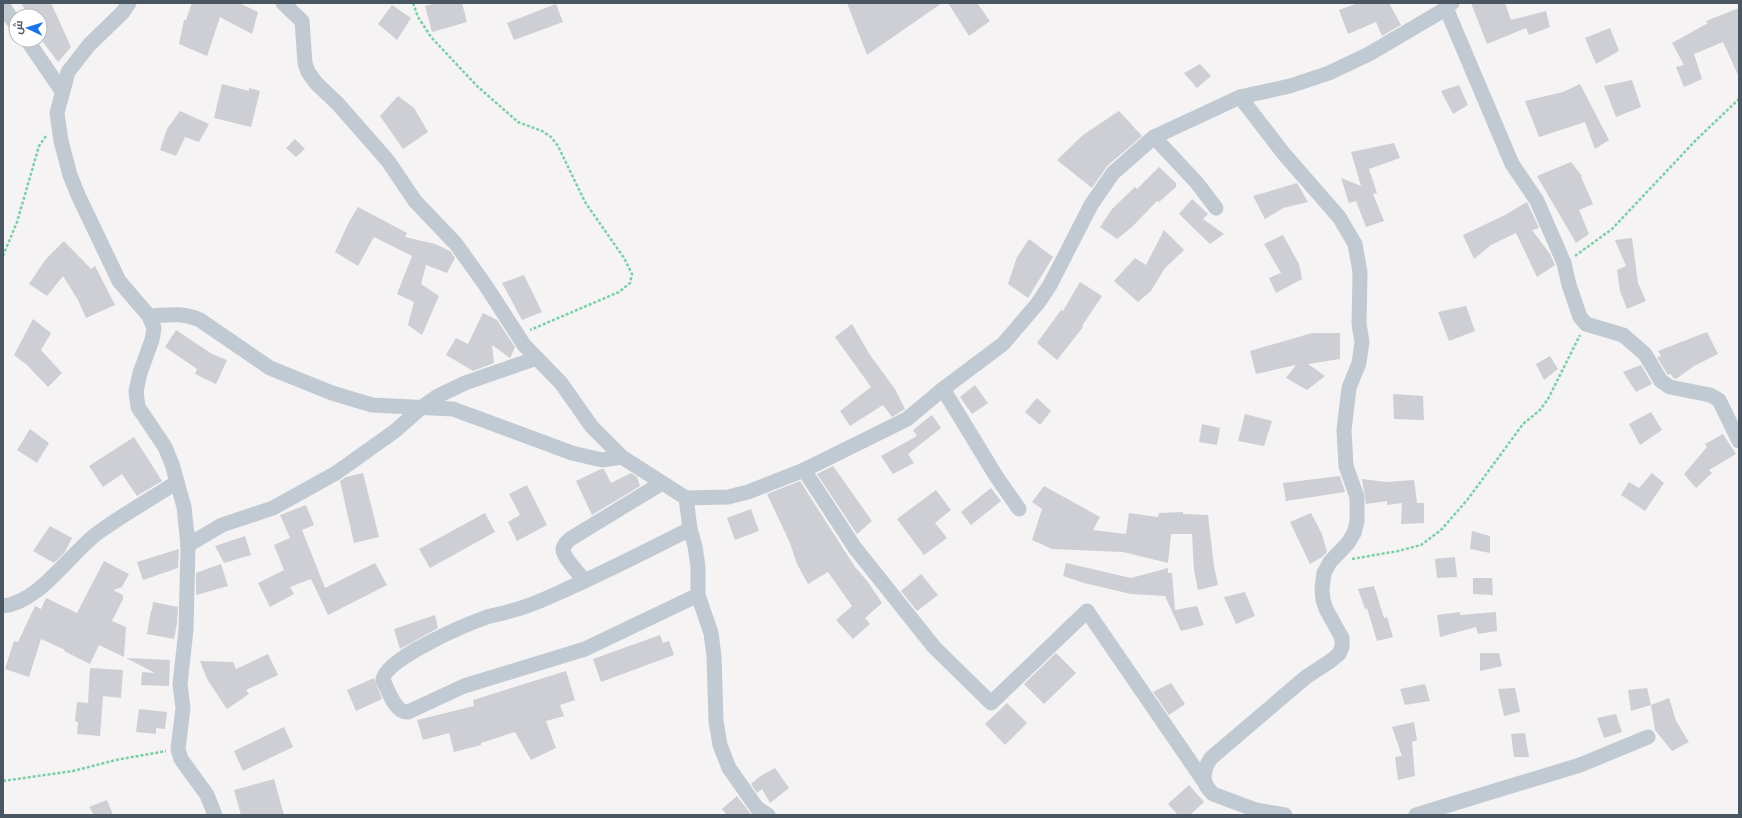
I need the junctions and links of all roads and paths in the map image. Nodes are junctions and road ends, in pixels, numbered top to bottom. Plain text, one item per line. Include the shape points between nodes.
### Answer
1 (129, 3) edge
2 (283, 3) edge
3 (413, 3) edge
4 (1449, 5) edge
5 (32, 48) edge
6 (62, 90) junction
7 (1240, 97) junction
8 (1739, 100) edge
9 (59, 126) junction
10 (1154, 137) junction
11 (1216, 208) dead end
12 (3, 256) edge
13 (1564, 263) junction
14 (149, 316) junction
15 (1586, 324) junction
16 (517, 335) junction
17 (537, 358) junction
18 (943, 389) junction
19 (421, 408) junction
20 (1739, 441) edge
21 (622, 457) junction
22 (804, 470) junction
23 (177, 482) junction
24 (662, 483) junction
25 (686, 498) junction
26 (1018, 509) dead end
27 (690, 529) junction
28 (188, 545) junction
29 (1330, 562) junction
30 (584, 581) junction
31 (698, 595) junction
32 (3, 606) edge
33 (1648, 736) dead end
34 (178, 749) junction
35 (3, 781) edge
36 (1205, 783) junction
37 (215, 815) edge
38 (768, 815) edge
39 (1285, 815) edge
40 (1416, 815) edge

1 - 6 street via 89,45 68,72
2 - 16 street via 302,21 308,72 388,161 414,201 456,244
3 - 16 path via 418,17 431,37 476,86 518,122 551,137 566,160 585,202 624,258 632,274 630,283 619,292
4 - 7 street via 1369,54 1329,73 1290,86
4 - 13 street via 1512,164 1537,201
5 - 6 street
6 - 9 street via 57,113
7 - 10 street
7 - 29 street via 1284,154 1339,217 1355,244 1360,272 1362,342 1359,363 1349,388 1344,430 1346,466 1357,497 1357,522 1348,543
8 - 13 path via 1696,140 1612,229
9 - 12 path via 46,136 40,146 17,222
9 - 14 street via 70,175 98,239 118,281
10 - 11 street via 1197,183
10 - 18 street via 1113,173 1091,205 1059,269 1038,303 1003,344
13 - 15 street via 1580,317
14 - 19 street via 191,316 270,368 332,393 372,405
14 - 23 street via 154,328 136,390 138,407 165,447
15 - 20 street via 1623,335 1645,354 1662,381 1670,388 1710,395 1719,400
15 - 29 path via 1548,399 1540,410 1523,424 1468,499 1441,530 1421,545
16 - 17 street
17 - 19 street via 465,383 438,396
17 - 21 street via 561,383 592,427
18 - 22 street via 907,419
18 - 26 street
19 - 21 street via 453,409 584,456 602,460
19 - 28 street via 336,472 273,508 222,525
21 - 24 street
22 - 25 street via 728,497
22 - 36 street via 855,548 934,647 991,703 1086,611
23 - 28 street via 184,507
23 - 32 street via 98,533 34,593 10,606
24 - 25 street
24 - 30 street via 565,544 563,550 566,557
25 - 27 street
27 - 30 street
27 - 31 street via 698,567
28 - 34 street via 186,630 180,684 183,708
29 - 36 street via 1324,573 1322,589 1326,609 1342,638 1339,654 1306,677 1211,758 1203,775
30 - 31 street via 507,613 488,616 468,624 396,662 385,672 383,680 399,709 408,712 464,686 585,649
31 - 38 street via 711,634 716,721 720,745 729,768 757,808
33 - 40 street via 1580,765
34 - 35 path via 73,771
34 - 37 street via 184,764 207,795
36 - 39 street via 1213,794 1256,810

